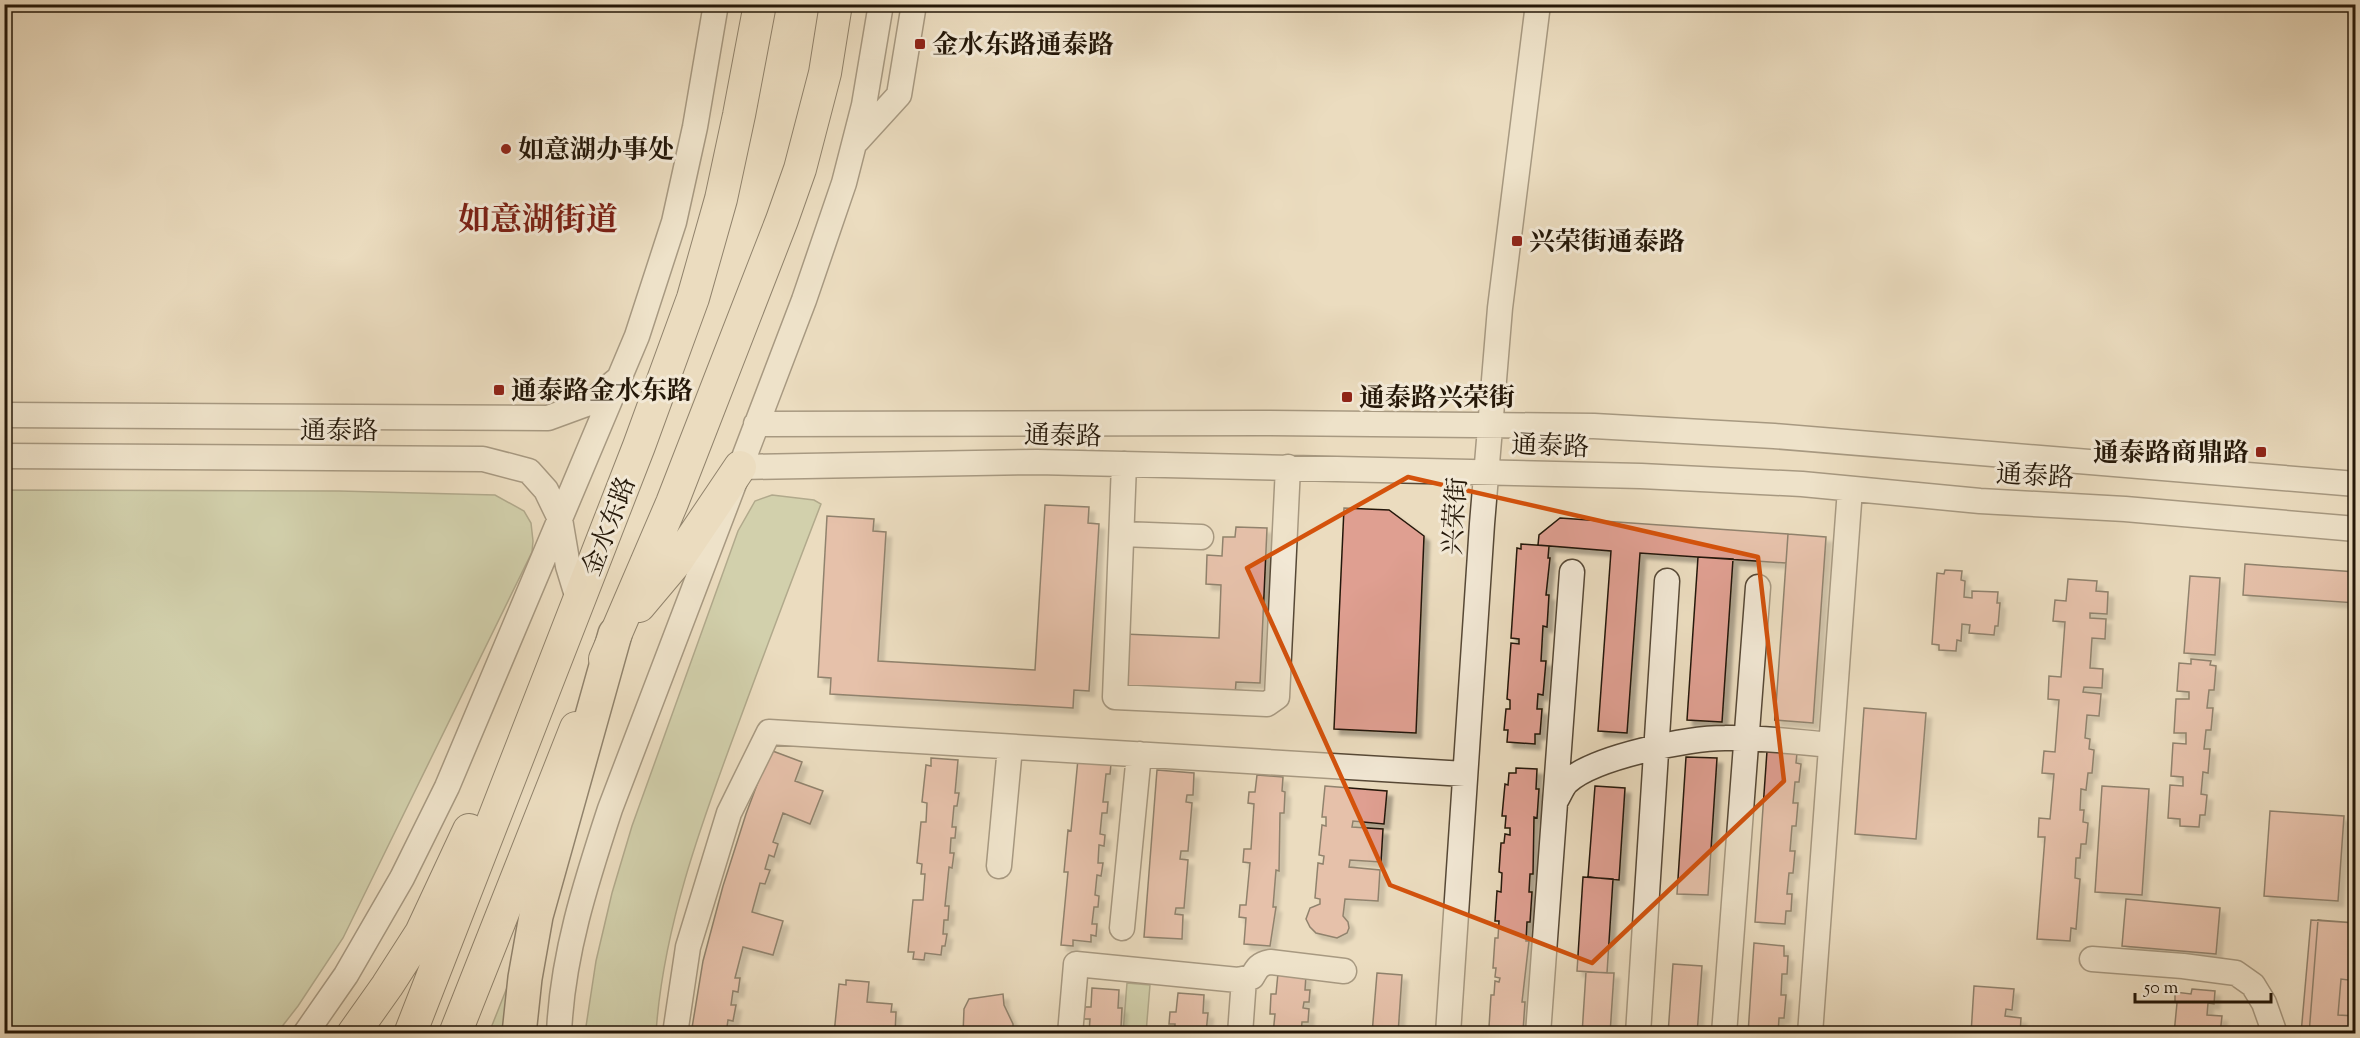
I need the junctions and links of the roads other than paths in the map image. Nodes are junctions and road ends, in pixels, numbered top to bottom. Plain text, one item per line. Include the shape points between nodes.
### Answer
1 (716, 4) edge
2 (760, 4) edge
3 (836, 4) edge
4 (880, 4) edge
5 (914, 4) edge
6 (1538, 4) edge
7 (854, 146) junction
8 (619, 379) junction
9 (4, 415) edge
10 (756, 424) junction
11 (1490, 425) junction
12 (4, 456) edge
13 (1124, 464) junction
14 (740, 467) junction
15 (1288, 467) junction
16 (1486, 472) junction
17 (2355, 484) edge
18 (1850, 489) junction
19 (560, 519) junction
20 (2355, 529) edge
21 (1122, 534) junction
22 (1201, 537) dead end
23 (1572, 572) dead end
24 (1667, 581) dead end
25 (1758, 587) dead end
26 (579, 602) junction
27 (615, 634) junction
28 (1746, 738) junction
29 (1831, 745) junction
30 (1010, 747) junction
31 (1656, 749) junction
32 (1139, 754) junction
33 (1465, 774) junction
34 (1555, 802) junction
35 (999, 866) dead end
36 (498, 924) junction
37 (1122, 928) dead end
38 (2092, 959) dead end
39 (1344, 971) dead end
40 (1244, 979) junction
41 (305, 1034) edge
42 (353, 1034) edge
43 (410, 1034) edge
44 (455, 1034) edge
45 (469, 1034) edge
46 (519, 1034) edge
47 (560, 1034) edge
48 (675, 1034) edge
49 (1070, 1034) edge
50 (1240, 1034) edge
51 (1448, 1034) edge
52 (1538, 1034) edge
53 (1638, 1034) edge
54 (1724, 1034) edge
55 (1810, 1034) edge
56 (2275, 1034) edge

1 - 8 street via 674,222
2 - 26 main road, 金水东路 via 740,115 705,260 674,355
3 - 27 main road, 金水东路 via 825,73 800,169 672,503
4 - 7 street
5 - 7 street via 899,95
6 - 11 street, 兴荣街 via 1500,308
7 - 10 street via 804,300
8 - 9 street, 通泰路 via 589,403 548,418
8 - 19 street
10 - 11 street, 通泰路
10 - 14 street
11 - 16 street, 兴荣街
11 - 17 street, 通泰路 via 1594,426 1774,436
12 - 19 street, 通泰路 via 483,459 529,471 546,490
13 - 14 street, 通泰路
13 - 15 street, 通泰路
13 - 21 street
14 - 27 main road via 676,562
14 - 47 street via 610,809 585,886 566,969
15 - 16 street, 通泰路
15 - 21 street via 1277,697 1267,704 1115,697
16 - 18 street, 通泰路
16 - 33 street, 兴荣街
18 - 20 street, 通泰路
18 - 29 street
19 - 26 street, 通泰路
19 - 41 street via 447,787 402,878 346,975
21 - 22 street
23 - 34 street
24 - 31 street
25 - 28 street
26 - 42 main road via 421,933
26 - 43 main road, 金水东路
27 - 36 main road, 金水东路
27 - 46 highway via 536,916
28 - 29 street
28 - 31 street via 1698,739
28 - 54 street
29 - 55 street
30 - 32 street
30 - 35 street
30 - 48 street via 769,732 729,813 688,947
31 - 34 street via 1616,758 1585,771 1567,783
31 - 53 street
32 - 33 street
32 - 37 street
33 - 51 street, 兴荣街
34 - 52 street
36 - 44 main road
36 - 45 main road
38 - 56 street via 2236,973 2253,985
39 - 40 street via 1270,962 1262,963 1252,977
40 - 49 street via 1076,964
40 - 50 street

